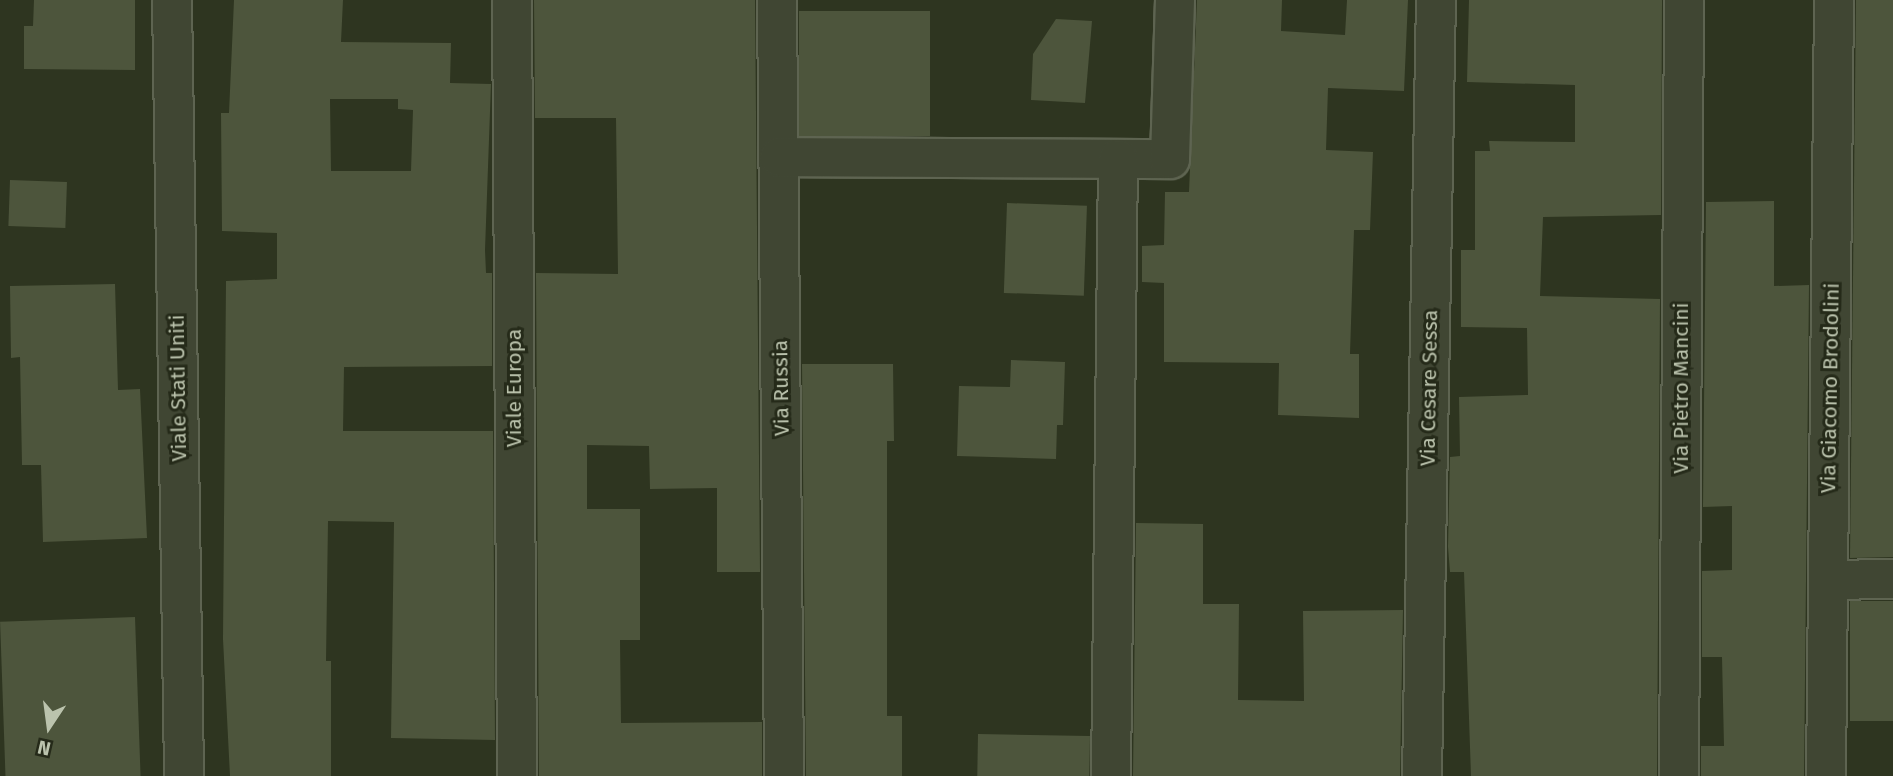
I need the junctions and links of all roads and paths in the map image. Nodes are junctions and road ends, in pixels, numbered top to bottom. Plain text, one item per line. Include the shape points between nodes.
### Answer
1 (172, 0) edge
2 (512, 0) edge
3 (777, 0) edge
4 (1175, 0) edge
5 (1436, 0) edge
6 (1684, 0) edge
7 (1834, 0) edge
8 (779, 157) junction
9 (1118, 159) junction
10 (1893, 579) edge
11 (1828, 580) junction
12 (184, 776) edge
13 (517, 776) edge
14 (785, 776) edge
15 (1111, 776) edge
16 (1422, 776) edge
17 (1679, 776) edge
18 (1826, 776) edge

1 - 12 street, Viale Stati Uniti
2 - 13 street, Viale Europa
3 - 8 street, Via Russia
4 - 9 street via 1170,159
5 - 16 street, Via Cesare Sessa
6 - 17 street, Via Pietro Mancini
7 - 11 street, Via Giacomo Brodolini
8 - 9 street
8 - 14 street, Via Russia
9 - 15 street
10 - 11 street
11 - 18 street, Via Giacomo Brodolini

